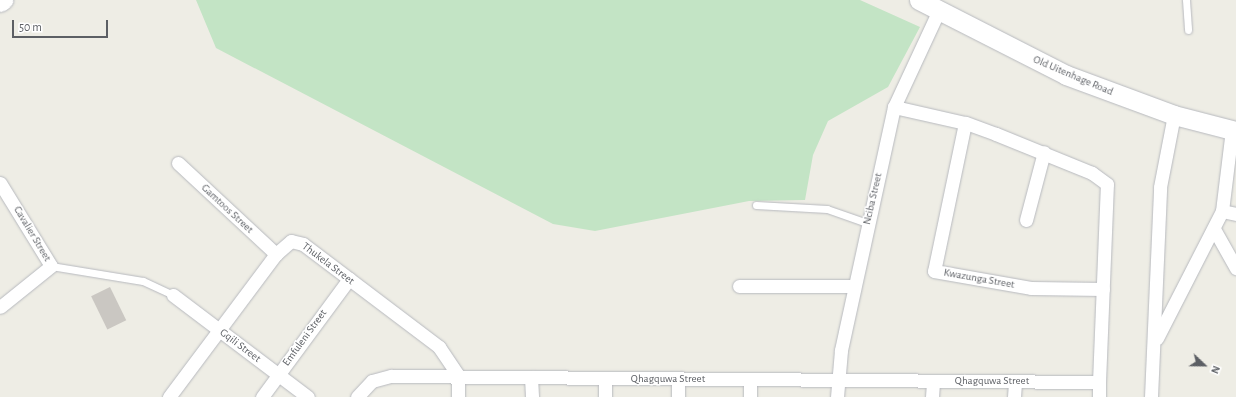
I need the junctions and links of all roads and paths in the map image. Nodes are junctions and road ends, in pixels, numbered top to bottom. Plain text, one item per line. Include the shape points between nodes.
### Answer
1 (3, 0) edge
2 (919, 0) edge
3 (1186, 0) edge
4 (0, 2) edge
5 (939, 10) junction
6 (1188, 30) dead end
7 (894, 108) junction
8 (1174, 115) junction
9 (965, 123) junction
10 (1234, 131) edge
11 (1044, 152) junction
12 (178, 163) dead end
13 (0, 183) edge
14 (756, 205) dead end
15 (1222, 211) junction
16 (1236, 214) edge
17 (1026, 220) dead end
18 (867, 223) junction
19 (1214, 229) junction
20 (276, 254) junction
21 (51, 266) junction
22 (1236, 268) edge
23 (348, 279) junction
24 (738, 286) dead end
25 (854, 286) junction
26 (1103, 289) junction
27 (173, 295) joint
28 (0, 307) edge
29 (219, 331) junction
30 (1153, 347) junction
31 (278, 375) junction
32 (458, 375) junction
33 (531, 377) junction
34 (750, 379) junction
35 (837, 379) junction
36 (605, 380) junction
37 (678, 380) junction
38 (933, 381) junction
39 (1015, 381) junction
40 (1099, 382) junction
41 (168, 397) edge
42 (262, 397) edge
43 (308, 397) edge
44 (357, 397) edge
45 (458, 397) edge
46 (532, 397) edge
47 (605, 397) edge
48 (678, 397) edge
49 (750, 397) edge
50 (837, 397) edge
51 (932, 397) edge
52 (1014, 397) edge
53 (1099, 397) edge
54 (1151, 397) edge

1 - 4 street
2 - 5 street, Old Uitenhage Road
3 - 6 lane
5 - 7 street, Nciba Street
5 - 8 street, Old Uitenhage Road via 1066,75
7 - 9 street
7 - 18 street, Nciba Street
8 - 10 street, Old Uitenhage Road
8 - 30 street via 1160,187
9 - 11 street
9 - 26 street, Kwazunga Street via 934,271 1018,286
10 - 15 street
11 - 17 street
11 - 26 street via 1092,173 1107,184
12 - 20 street, Gamtoos Street
13 - 21 street, Cavalier Street
14 - 18 lane via 827,209
15 - 16 street
15 - 19 street
18 - 25 street, Nciba Street
19 - 22 street
19 - 30 street via 1171,306
20 - 23 street, Thukela Street via 284,245 296,241
20 - 29 street, Thukela Street
21 - 27 lane via 143,281
21 - 28 street
23 - 31 street, Emfuleni Street
23 - 32 street, Thukela Street via 438,347
24 - 25 street
25 - 35 street, Nciba Street
26 - 40 street
27 - 29 street, Gqili Street
29 - 31 street, Gqili Street
29 - 41 street, Thukela Street
30 - 54 street
31 - 42 street, Emfuleni Street
31 - 43 street, Gqili Street
32 - 33 street, Qhagquwa Street
32 - 44 street via 380,377
32 - 45 street
33 - 36 street, Qhagquwa Street
33 - 46 street
34 - 35 street, Qhagquwa Street
34 - 37 street, Qhagquwa Street
34 - 49 street
35 - 38 street, Qhagquwa Street
35 - 50 street, Nciba Street
36 - 37 street, Qhagquwa Street
36 - 47 street
37 - 48 street
38 - 39 street, Qhagquwa Street
38 - 51 street
39 - 40 street, Qhagquwa Street
39 - 52 street
40 - 53 street

